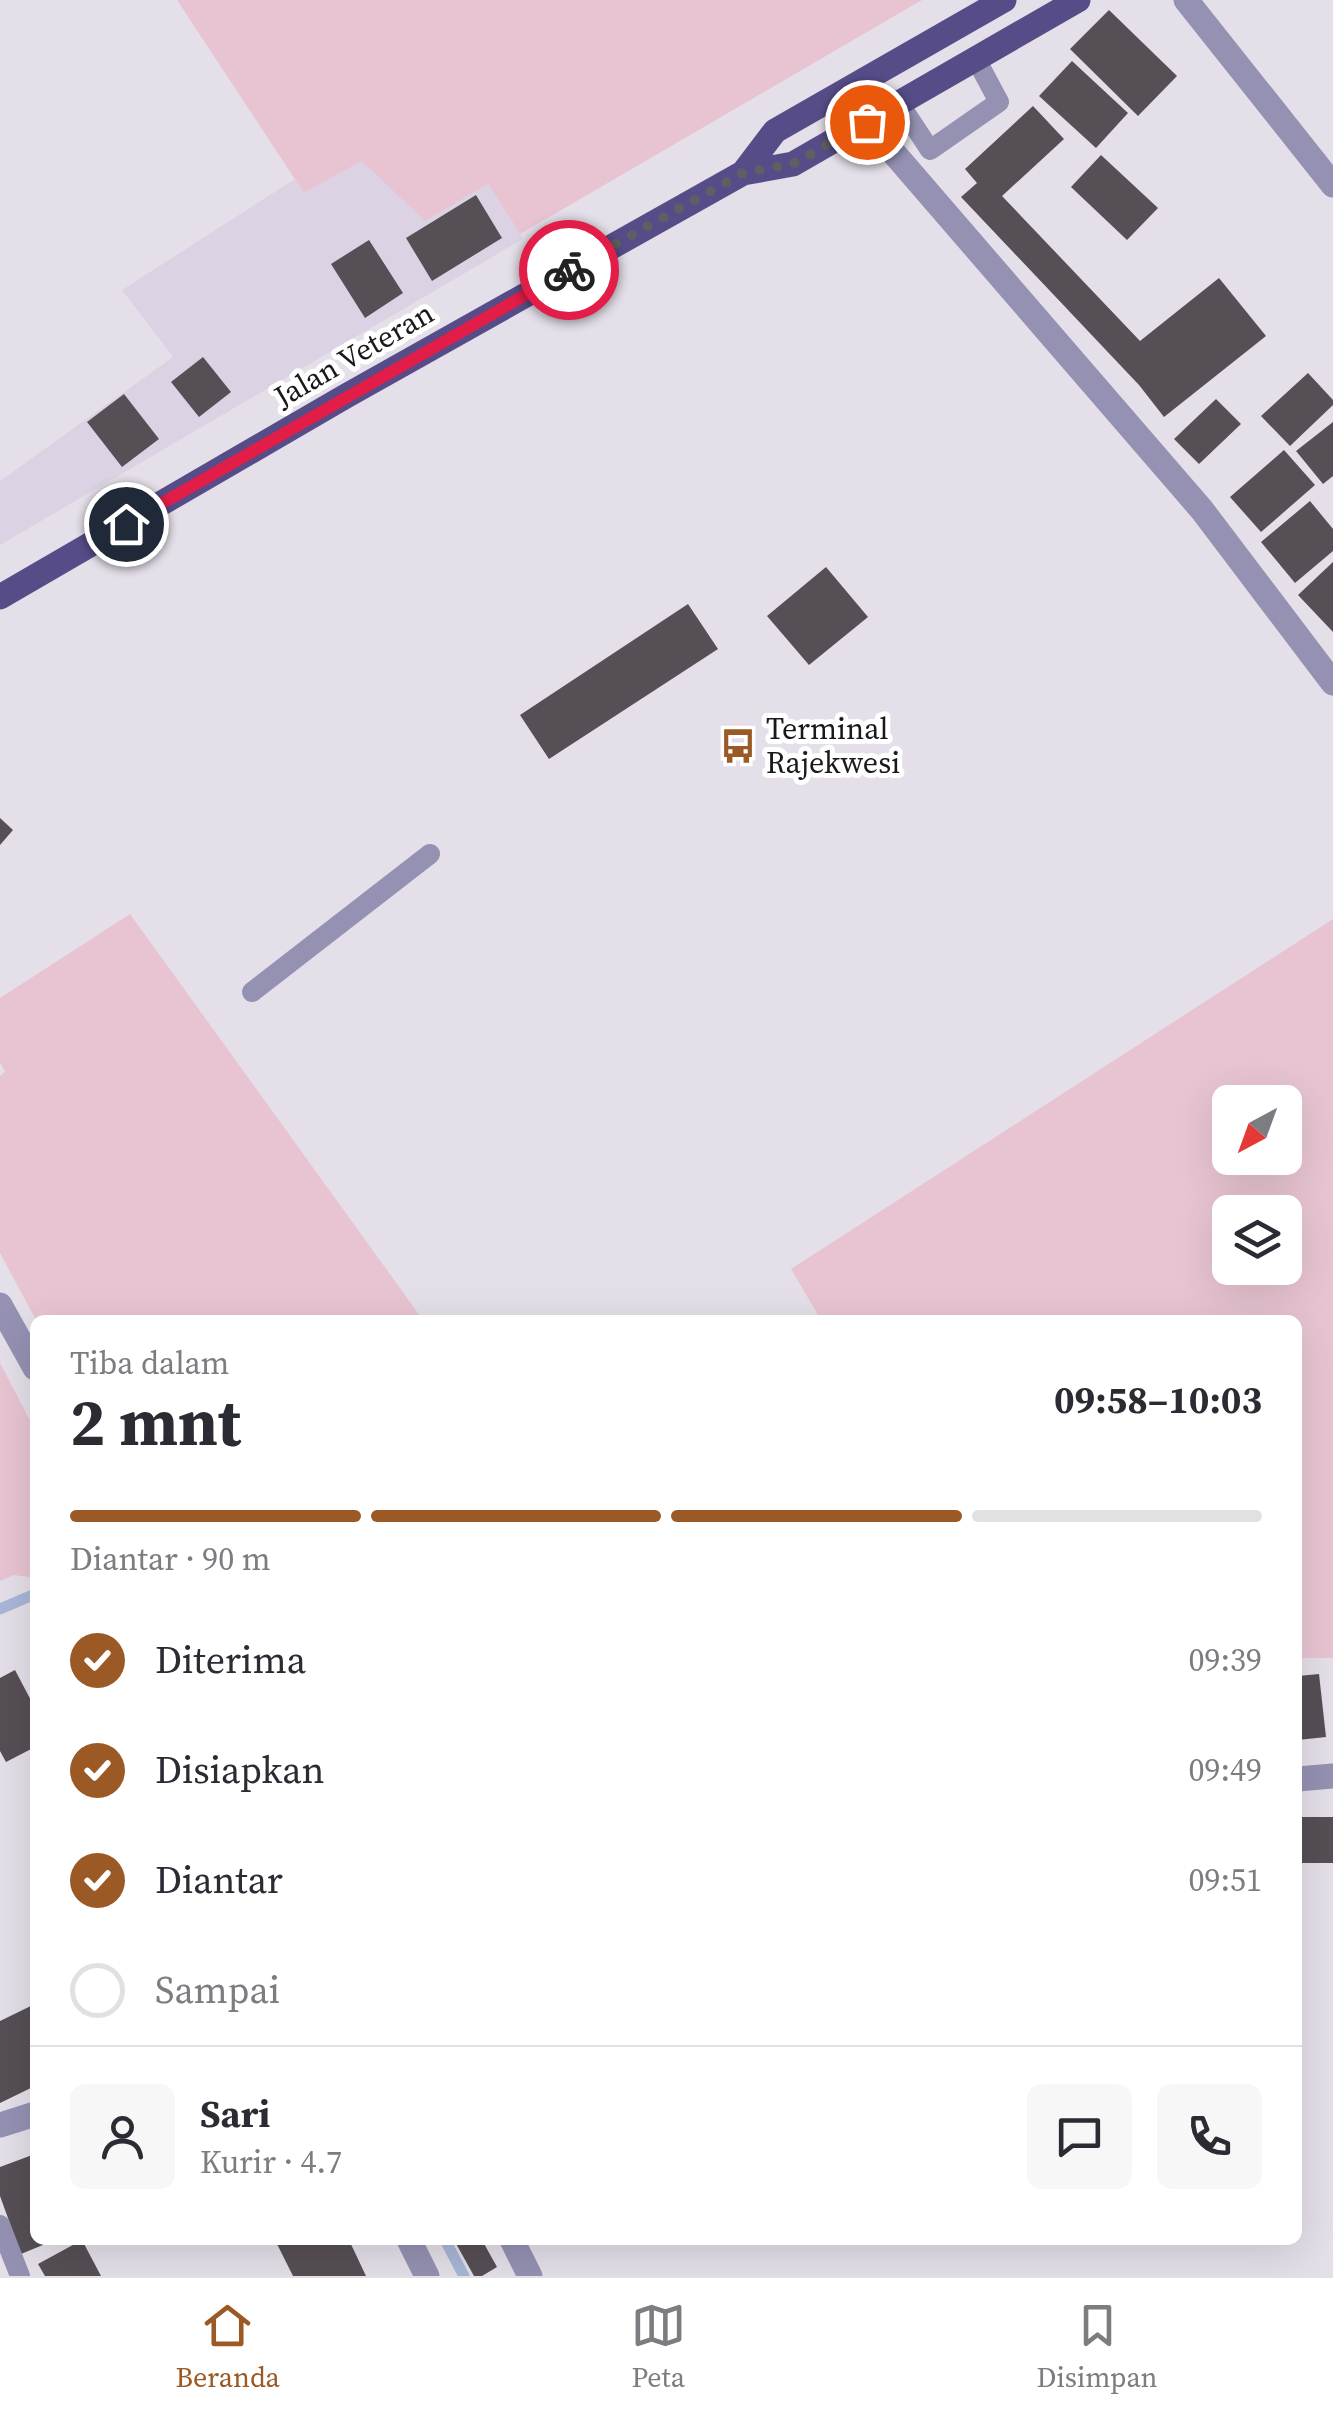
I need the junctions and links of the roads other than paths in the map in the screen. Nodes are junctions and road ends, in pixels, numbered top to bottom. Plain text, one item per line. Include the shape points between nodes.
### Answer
1 (1004, 0) edge
2 (1078, 0) edge
3 (1186, 0) edge
4 (976, 59) junction
5 (899, 103) junction
6 (867, 122) junction
7 (743, 173) junction
8 (1333, 185) edge
9 (0, 598) edge
10 (1332, 680) edge
11 (430, 854) dead end
12 (252, 992) dead end
13 (0, 1306) edge
14 (30, 1359) edge
15 (1333, 1776) edge
16 (1302, 1779) edge
17 (30, 2116) edge
18 (0, 2126) edge
19 (0, 2226) edge
20 (412, 2245) edge
21 (514, 2245) edge
22 (20, 2276) edge
23 (427, 2276) edge
24 (530, 2276) edge

1 - 7 main road, Jalan Veteran via 775,132
2 - 4 main road, Jalan Veteran
3 - 8 street
4 - 5 main road, Jalan Veteran
4 - 5 lane via 999,102 930,150
5 - 6 main road, Jalan Veteran
6 - 7 main road, Jalan Veteran via 793,164
6 - 10 street via 1202,510
7 - 9 main road, Jalan Veteran
11 - 12 lane
13 - 14 street
15 - 16 street
17 - 18 street
19 - 22 lane
20 - 23 street
21 - 24 street

